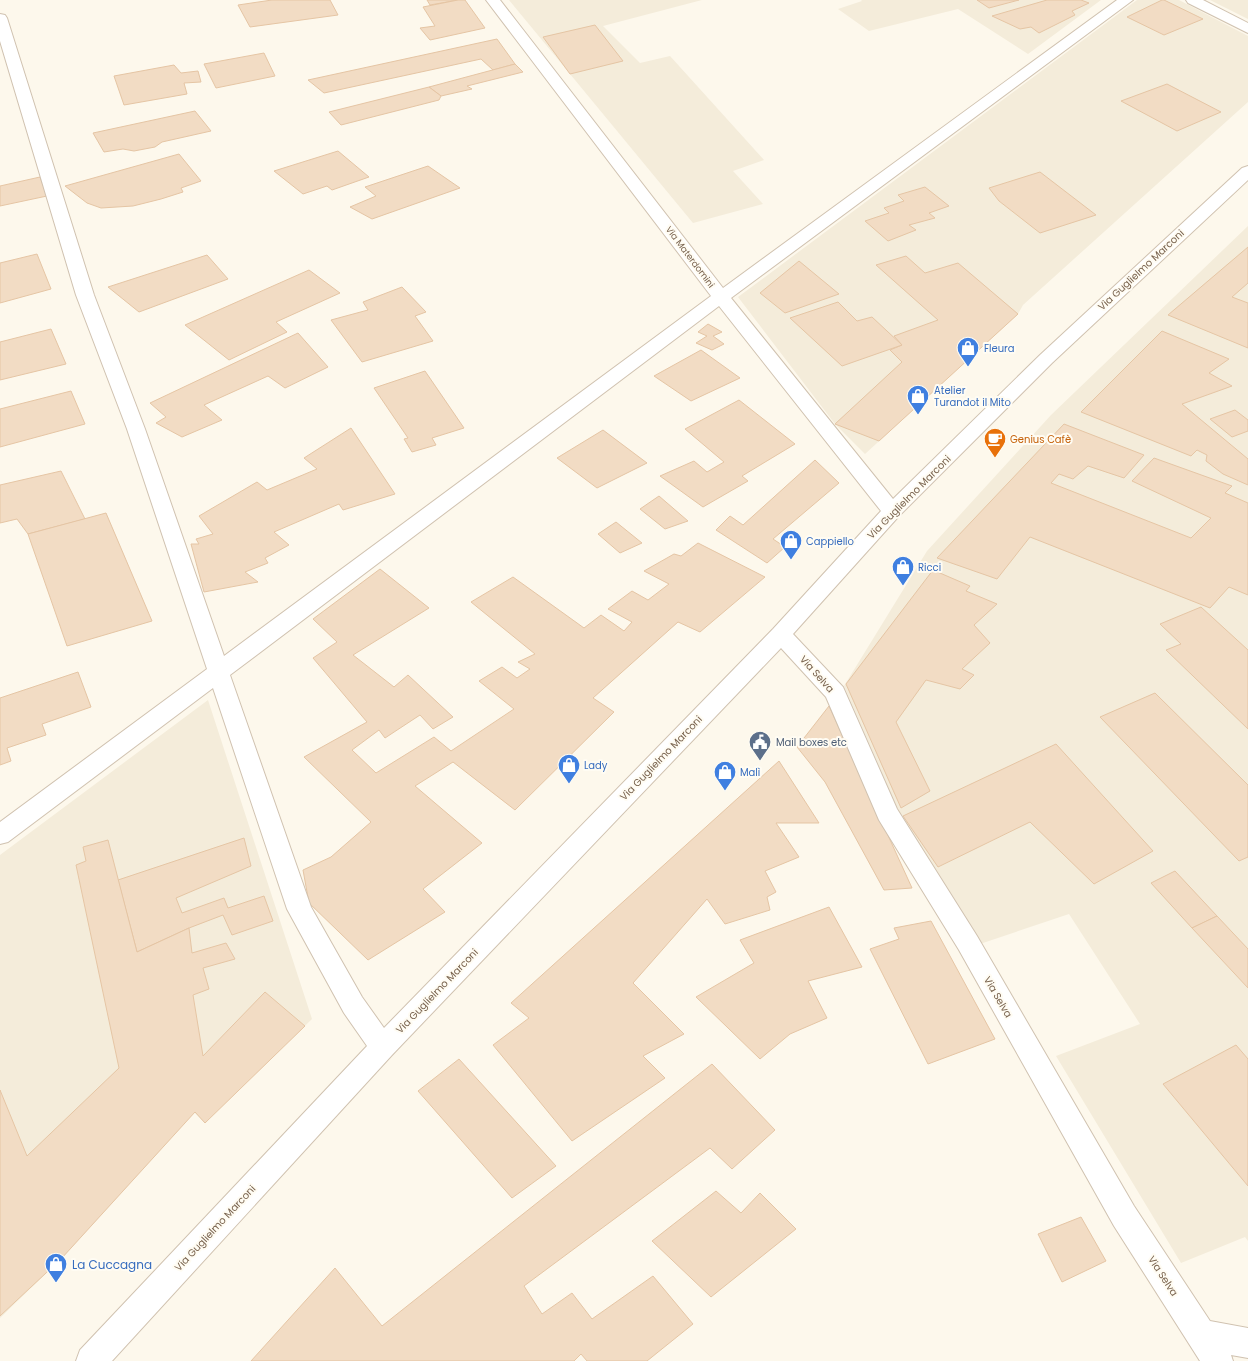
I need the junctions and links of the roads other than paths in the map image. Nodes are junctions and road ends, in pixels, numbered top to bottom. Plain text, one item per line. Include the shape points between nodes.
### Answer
1 (493, 0) edge
2 (1126, 0) edge
3 (1193, 0) edge
4 (0, 18) edge
5 (1248, 29) edge
6 (1248, 171) edge
7 (720, 297) junction
8 (892, 511) junction
9 (781, 634) junction
10 (218, 672) junction
11 (0, 835) edge
12 (383, 1047) junction
13 (1202, 1335) junction
14 (1248, 1343) edge
15 (91, 1361) edge
16 (1218, 1361) edge

1 - 7 street, Via Materdomini
2 - 7 street
3 - 5 street
4 - 10 street via 85,296 136,429
6 - 8 street, Via Guglielmo Marconi via 1046,359
7 - 8 street, Via Materdomini
7 - 10 street
8 - 9 street, Via Guglielmo Marconi
9 - 12 street, Via Guglielmo Marconi
9 - 13 street, Via Selva via 835,693 887,813 968,943 1124,1216
10 - 11 street
10 - 12 street via 299,909 353,1005
12 - 15 street, Via Guglielmo Marconi
13 - 14 street
13 - 16 street, Via Selva

